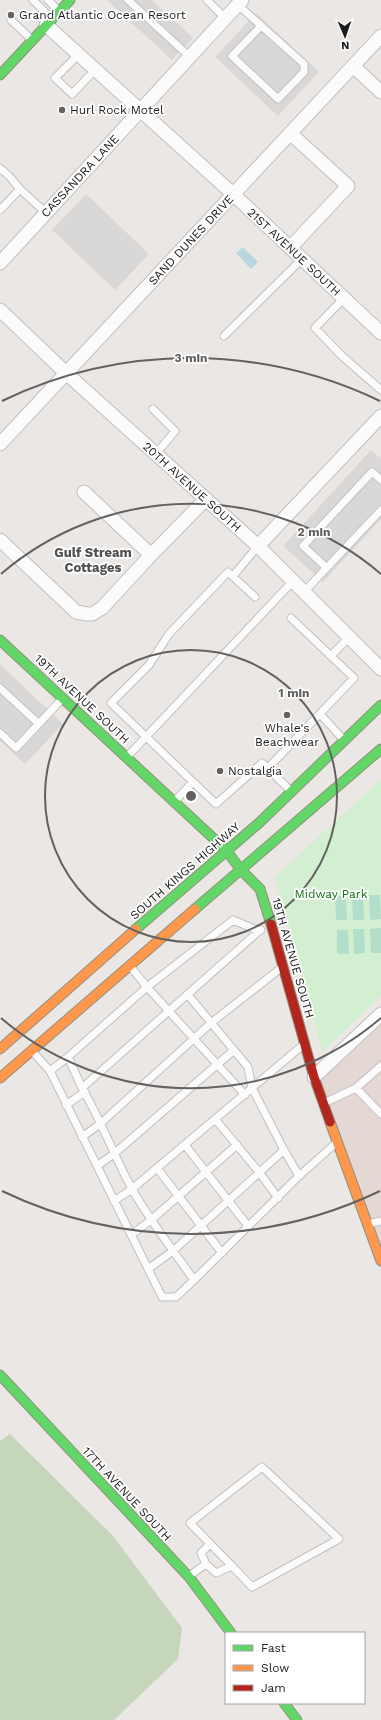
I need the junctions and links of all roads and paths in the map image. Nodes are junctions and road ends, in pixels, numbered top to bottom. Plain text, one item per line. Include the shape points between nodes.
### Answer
1 (32, 0) edge
2 (48, 0) edge
3 (70, 0) edge
4 (128, 0) edge
5 (207, 0) edge
6 (240, 2) edge
7 (59, 11) junction
8 (225, 18) junction
9 (11, 20) dead end
10 (49, 22) junction
11 (261, 26) junction
12 (381, 36) edge
13 (32, 40) junction
14 (79, 54) junction
15 (190, 57) junction
16 (353, 66) junction
17 (96, 69) junction
18 (0, 75) edge
19 (381, 92) edge
20 (140, 110) junction
21 (290, 133) junction
22 (0, 168) edge
23 (20, 189) junction
24 (233, 194) junction
25 (0, 210) edge
26 (46, 213) junction
27 (290, 248) junction
28 (302, 259) junction
29 (0, 263) edge
30 (343, 299) junction
31 (0, 310) edge
32 (381, 333) edge
33 (224, 336) dead end
34 (66, 374) junction
35 (381, 390) edge
36 (153, 409) dead end
37 (381, 416) edge
38 (0, 444) edge
39 (156, 454) junction
40 (381, 480) edge
41 (84, 492) dead end
42 (205, 500) junction
43 (381, 510) edge
44 (0, 540) edge
45 (258, 546) junction
46 (151, 555) junction
47 (327, 568) junction
48 (233, 576) junction
49 (293, 581) junction
50 (304, 592) junction
51 (255, 597) dead end
52 (291, 618) dead end
53 (349, 637) junction
54 (0, 640) edge
55 (331, 656) junction
56 (381, 669) edge
57 (0, 688) edge
58 (63, 698) junction
59 (381, 705) edge
60 (320, 714) junction
61 (38, 723) junction
62 (0, 733) edge
63 (146, 737) junction
64 (345, 740) junction
65 (381, 749) edge
66 (127, 757) junction
67 (268, 768) junction
68 (193, 782) junction
69 (292, 792) junction
70 (175, 802) junction
71 (226, 850) junction
72 (241, 870) junction
73 (272, 927) junction
74 (259, 931) junction
75 (129, 965) junction
76 (283, 966) junction
77 (147, 987) junction
78 (188, 995) junction
79 (169, 1012) junction
80 (381, 1014) edge
81 (211, 1023) junction
82 (193, 1038) junction
83 (305, 1044) junction
84 (0, 1050) edge
85 (32, 1050) junction
86 (234, 1050) junction
87 (68, 1057) junction
88 (217, 1064) junction
89 (381, 1066) edge
90 (50, 1071) junction
91 (314, 1077) junction
92 (0, 1078) edge
93 (252, 1088) junction
94 (356, 1088) junction
95 (84, 1090) junction
96 (244, 1095) junction
97 (323, 1103) junction
98 (66, 1105) junction
99 (381, 1114) edge
100 (215, 1119) junction
101 (100, 1124) junction
102 (82, 1137) junction
103 (338, 1142) junction
104 (185, 1145) junction
105 (237, 1145) junction
106 (284, 1150) junction
107 (114, 1153) junction
108 (97, 1166) junction
109 (157, 1168) junction
110 (206, 1172) junction
111 (259, 1172) junction
112 (299, 1176) junction
113 (132, 1189) junction
114 (179, 1197) junction
115 (278, 1198) junction
116 (229, 1200) junction
117 (114, 1201) junction
118 (151, 1220) junction
119 (381, 1221) edge
120 (368, 1224) junction
121 (200, 1226) junction
122 (248, 1226) junction
123 (131, 1235) junction
124 (173, 1251) junction
125 (222, 1253) junction
126 (381, 1261) edge
127 (148, 1269) junction
128 (194, 1280) junction
129 (1, 1379) edge
130 (210, 1544) junction
131 (206, 1564) junction
132 (232, 1566) junction
133 (189, 1576) junction
134 (230, 1632) edge
135 (285, 1704) edge
136 (297, 1720) edge

1 - 10 lane
2 - 7 lane
3 - 7 street
4 - 15 lane
5 - 8 lane
6 - 8 street, CASSANDRA LANE
6 - 11 lane
7 - 10 street
8 - 15 street, CASSANDRA LANE
9 - 13 lane
10 - 13 street
10 - 14 street, 21ST AVENUE SOUTH
11 - 11 lane via 304,64 304,72 278,99 232,56
12 - 16 street, SAND DUNES DRIVE
13 - 18 street
14 - 17 street, 21ST AVENUE SOUTH
14 - 17 lane via 55,78 72,94
15 - 20 street, CASSANDRA LANE
16 - 19 street
16 - 21 street, SAND DUNES DRIVE
17 - 20 street, 21ST AVENUE SOUTH
20 - 24 street, 21ST AVENUE SOUTH
20 - 26 street, CASSANDRA LANE
21 - 24 street, SAND DUNES DRIVE
21 - 27 street via 348,186
22 - 23 lane
23 - 25 lane
23 - 26 lane
24 - 27 street, 21ST AVENUE SOUTH
24 - 34 street, SAND DUNES DRIVE
26 - 29 street, CASSANDRA LANE
27 - 28 street, 21ST AVENUE SOUTH
28 - 30 street, 21ST AVENUE SOUTH
28 - 33 lane
30 - 32 street, 21ST AVENUE SOUTH
30 - 35 lane via 315,328
31 - 34 street, 20TH AVENUE SOUTH
34 - 38 street, SAND DUNES DRIVE
34 - 39 street, 20TH AVENUE SOUTH
36 - 39 lane via 175,430
37 - 45 street
39 - 42 street, 20TH AVENUE SOUTH
40 - 47 lane via 372,472 303,546
41 - 46 street
42 - 45 street, 20TH AVENUE SOUTH
42 - 46 street
43 - 47 lane
44 - 46 street via 70,607 76,612 87,614 102,608
45 - 48 lane
45 - 49 street, 20TH AVENUE SOUTH
47 - 50 lane
48 - 51 lane
48 - 63 lane via 228,572 223,577 169,634 149,664 111,703
49 - 50 street, 20TH AVENUE SOUTH
49 - 63 lane
50 - 53 street, 20TH AVENUE SOUTH
52 - 55 lane
53 - 55 lane
53 - 56 street, 20TH AVENUE SOUTH
54 - 58 street, 19TH AVENUE SOUTH
55 - 60 lane via 354,678
57 - 61 lane
58 - 61 lane
58 - 66 street, 19TH AVENUE SOUTH
59 - 64 street, SOUTH KINGS HIGHWAY
60 - 64 lane
60 - 67 lane
61 - 62 lane via 16,748
63 - 66 lane
63 - 68 lane
64 - 69 street, SOUTH KINGS HIGHWAY
65 - 72 street
66 - 70 street, 19TH AVENUE SOUTH
67 - 68 lane via 262,763 216,804
67 - 69 lane
68 - 70 lane
69 - 71 street, SOUTH KINGS HIGHWAY
70 - 71 street, 19TH AVENUE SOUTH
71 - 72 street, 19TH AVENUE SOUTH
71 - 84 street, SOUTH KINGS HIGHWAY
72 - 73 street, 19TH AVENUE SOUTH via 260,889
72 - 75 street
73 - 74 lane
73 - 76 street, 19TH AVENUE SOUTH
74 - 77 lane via 234,920
74 - 78 lane
75 - 77 lane
75 - 85 street
76 - 81 lane
76 - 83 street, 19TH AVENUE SOUTH
77 - 79 lane
77 - 87 lane
78 - 79 lane
78 - 81 lane
79 - 82 lane
79 - 95 lane
80 - 91 street
81 - 82 lane
81 - 86 lane
82 - 88 lane
82 - 101 lane
83 - 91 street, 19TH AVENUE SOUTH
83 - 93 lane
85 - 90 lane
85 - 92 street
86 - 88 lane
86 - 93 lane via 248,1067
87 - 90 lane
87 - 95 lane
88 - 96 lane
88 - 107 lane
89 - 94 lane
90 - 98 lane
91 - 97 street, 19TH AVENUE SOUTH
93 - 96 lane
93 - 106 lane
94 - 97 lane
94 - 99 lane
95 - 98 lane
95 - 101 lane
96 - 100 lane
97 - 103 street, 19TH AVENUE SOUTH
98 - 102 lane
100 - 104 lane
100 - 105 lane
101 - 102 lane
101 - 107 lane
102 - 108 lane
103 - 112 lane
103 - 120 street, 19TH AVENUE SOUTH
104 - 109 lane
104 - 110 lane
105 - 110 lane
105 - 111 lane
106 - 111 lane
106 - 112 lane
107 - 108 lane
107 - 113 lane
108 - 117 lane
109 - 113 lane
109 - 114 lane
110 - 114 lane
110 - 116 lane
111 - 115 lane
111 - 116 lane
112 - 115 lane
113 - 117 lane
113 - 118 lane
114 - 118 lane
114 - 121 lane
115 - 122 lane
116 - 121 lane
116 - 122 lane
117 - 123 lane
118 - 123 lane
118 - 124 lane
119 - 120 lane
120 - 126 street, 19TH AVENUE SOUTH
121 - 124 lane
121 - 125 lane
122 - 125 lane
123 - 127 lane
124 - 127 lane
124 - 128 lane
125 - 128 lane
127 - 128 lane via 162,1297 176,1297
129 - 133 street, 17TH AVENUE SOUTH
130 - 131 lane via 200,1553
130 - 132 lane
130 - 132 lane via 190,1523 262,1467 339,1539 252,1587
131 - 132 lane via 216,1573
131 - 133 lane
133 - 134 street, 17TH AVENUE SOUTH
135 - 136 street

